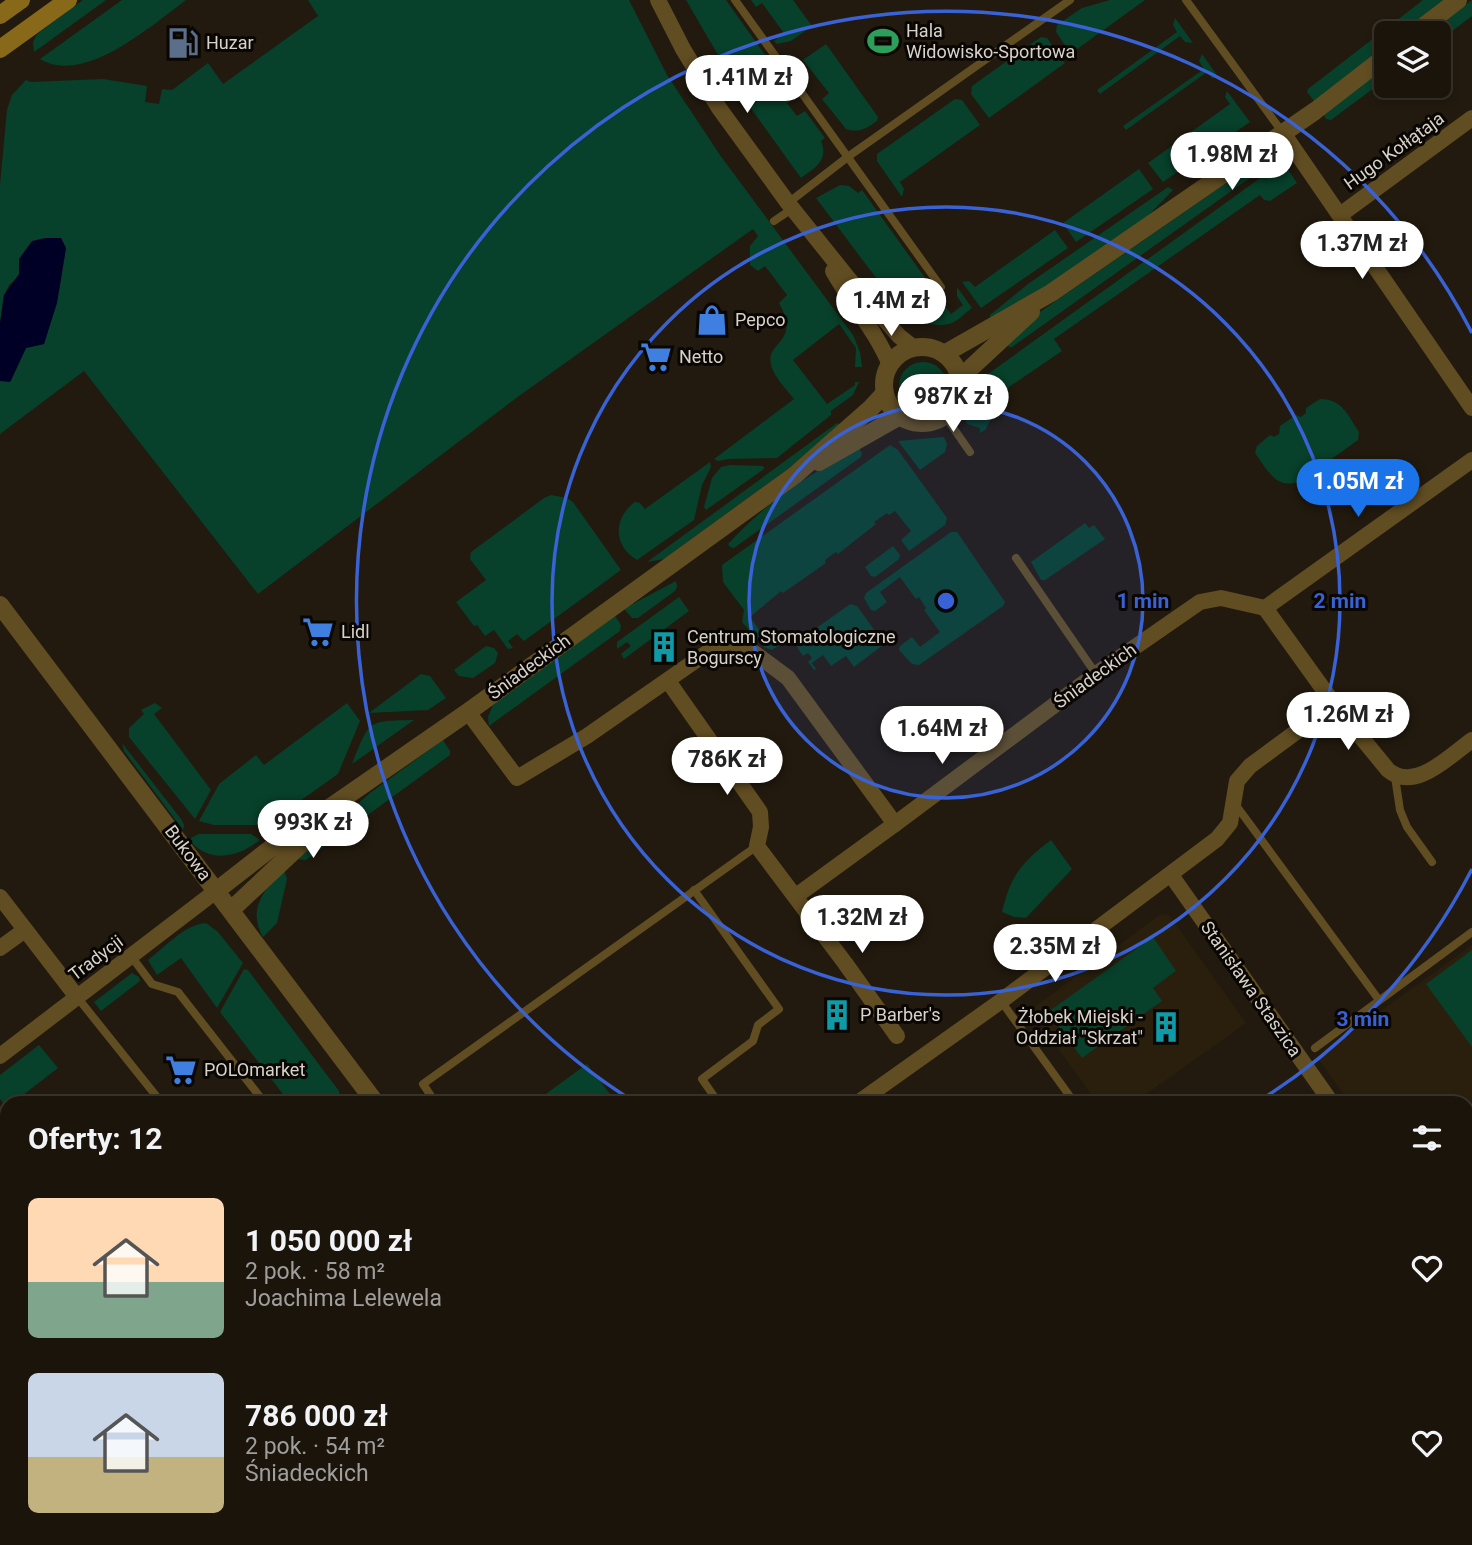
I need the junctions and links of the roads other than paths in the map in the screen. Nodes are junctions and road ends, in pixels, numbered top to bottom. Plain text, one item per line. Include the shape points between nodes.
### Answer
1 (21, 0) edge
2 (68, 0) edge
3 (658, 0) edge
4 (735, 0) edge
5 (1070, 0) edge
6 (1186, 0) edge
7 (1458, 0) edge
8 (0, 15) edge
9 (1431, 21) edge
10 (4, 42) edge
11 (1374, 65) edge
12 (1472, 118) edge
13 (1283, 133) junction
14 (849, 156) junction
15 (790, 206) junction
16 (1340, 215) junction
17 (774, 221) dead end
18 (816, 242) junction
19 (941, 287) dead end
20 (1051, 293) junction
21 (914, 348) junction
22 (944, 354) junction
23 (890, 365) junction
24 (960, 378) junction
25 (885, 393) junction
26 (1472, 408) edge
27 (900, 416) junction
28 (945, 416) junction
29 (970, 452) dead end
30 (1472, 460) edge
31 (795, 475) junction
32 (1016, 558) dead end
33 (0, 605) edge
34 (1265, 608) junction
35 (1096, 674) junction
36 (668, 681) junction
37 (1334, 704) junction
38 (468, 712) junction
39 (1472, 740) edge
40 (1395, 777) junction
41 (368, 780) junction
42 (1235, 804) junction
43 (895, 824) junction
44 (757, 846) junction
45 (1432, 862) dead end
46 (1171, 874) junction
47 (694, 890) junction
48 (216, 891) junction
49 (796, 896) junction
50 (0, 897) edge
51 (230, 910) junction
52 (24, 930) junction
53 (1472, 932) edge
54 (0, 948) edge
55 (131, 956) junction
56 (77, 997) junction
57 (1379, 1000) junction
58 (1001, 1001) junction
59 (897, 1036) dead end
60 (1315, 1048) dead end
61 (0, 1056) edge
62 (156, 1096) edge
63 (259, 1096) edge
64 (370, 1096) edge
65 (431, 1096) edge
66 (714, 1096) edge
67 (867, 1096) edge
68 (1070, 1096) edge
69 (1327, 1096) edge

1 - 8 main road
2 - 10 main road
3 - 15 street via 719,107
4 - 14 lane
5 - 14 lane
6 - 13 lane
7 - 9 street
11 - 13 street
12 - 16 street, Hugo Kołłątaja
13 - 16 street, Hugo Kołłątaja
13 - 20 street
14 - 15 lane
14 - 19 lane
15 - 17 lane
15 - 18 street
16 - 26 street, Hugo Kołłątaja
18 - 21 street
18 - 23 street
20 - 22 street
20 - 24 street
21 - 22 street
21 - 23 street
22 - 24 street
23 - 25 street
24 - 28 street via 956,404
25 - 27 street
25 - 31 street, Śniadeckich
27 - 28 street via 925,424
27 - 31 street, Śniadeckich
28 - 29 lane
30 - 34 street
31 - 38 street, Śniadeckich
32 - 35 lane
33 - 48 street, Bukowa
34 - 35 street, Śniadeckich via 1221,598 1200,603
34 - 37 street
35 - 43 street, Śniadeckich
36 - 38 street via 517,778
36 - 43 street via 718,645 745,646 797,687
36 - 44 street via 760,812
37 - 40 street
37 - 42 street via 1250,766 1237,781
38 - 41 street, Śniadeckich
39 - 40 street via 1418,777
40 - 45 lane via 1407,827
41 - 48 street, Śniadeckich
41 - 51 street, Śniadeckich
42 - 46 street via 1230,823 1217,839
42 - 57 lane
43 - 49 street, Śniadeckich
44 - 47 lane
44 - 49 street
46 - 58 street
46 - 69 street, Stanisława Staszica
47 - 65 lane via 423,1084
47 - 66 lane via 779,1009 758,1025 753,1041 702,1079
48 - 51 street, Bukowa
48 - 55 street, Tradycji
49 - 59 street
50 - 52 street
51 - 64 street, Bukowa
52 - 54 street
52 - 56 street
53 - 57 lane
55 - 56 street, Tradycji
55 - 63 lane via 152,984 178,992
56 - 61 street, Tradycji
56 - 62 lane
57 - 60 lane
58 - 67 street
58 - 68 lane

